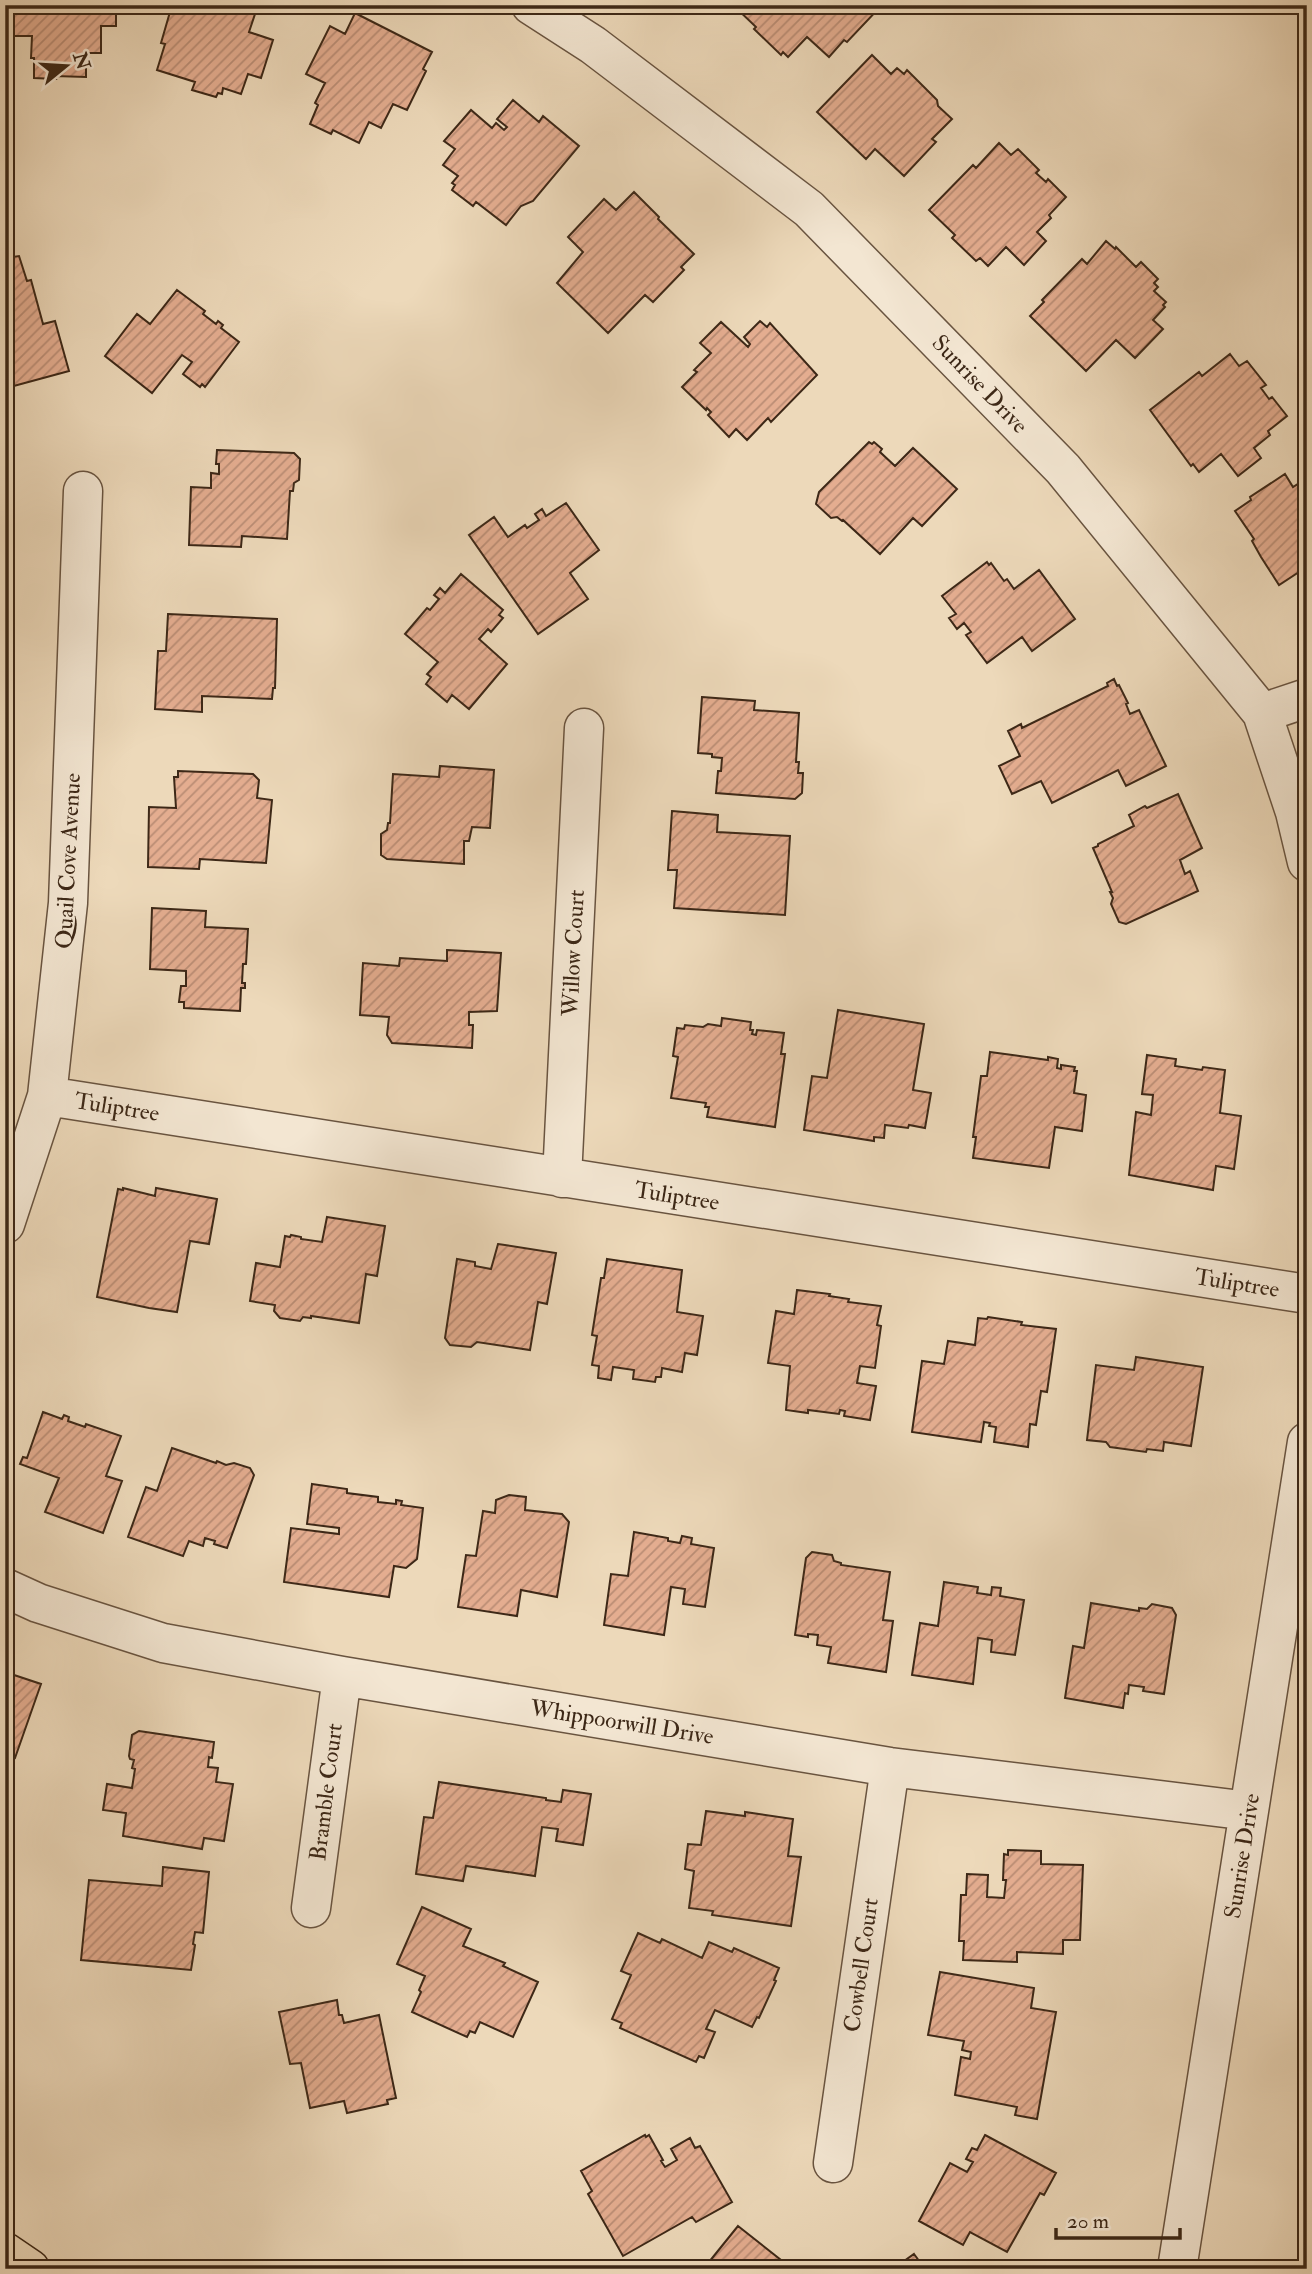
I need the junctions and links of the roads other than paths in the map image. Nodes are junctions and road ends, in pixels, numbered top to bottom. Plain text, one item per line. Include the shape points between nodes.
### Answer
1 (531, 5) edge
2 (83, 491) dead end
3 (1307, 698) edge
4 (1262, 713) junction
5 (584, 728) dead end
6 (1307, 862) edge
7 (47, 1096) junction
8 (562, 1178) junction
9 (5, 1224) edge
10 (1307, 1294) edge
11 (1307, 1442) edge
12 (5, 1588) edge
13 (342, 1676) junction
14 (890, 1767) junction
15 (1249, 1811) junction
16 (311, 1908) dead end
17 (833, 2163) dead end
18 (5, 2252) edge
19 (30, 2269) edge
20 (1177, 2269) edge

1 - 4 street, Sunrise Drive via 593,45 809,209 1063,469
2 - 7 street, Quail Cove Avenue via 68,904
3 - 4 street
4 - 6 street, Sunrise Drive
5 - 8 street, Willow Court
7 - 8 street, Tuliptree
7 - 9 street, Quail Cove Avenue
8 - 10 street, Tuliptree
11 - 15 street, Sunrise Drive
12 - 13 street, Whippoorwill Drive via 163,1643
13 - 14 street, Whippoorwill Drive
13 - 16 street, Bramble Court
14 - 15 street, Whippoorwill Drive
14 - 17 street, Cowbell Court
15 - 20 street, Sunrise Drive
18 - 19 main road

